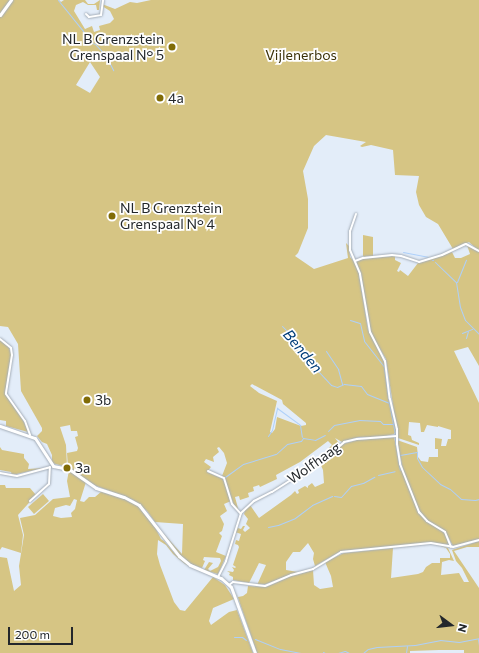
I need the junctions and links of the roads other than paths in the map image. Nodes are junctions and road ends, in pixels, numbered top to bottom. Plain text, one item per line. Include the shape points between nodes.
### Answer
1 (11, 0) edge
2 (103, 0) edge
3 (86, 14) dead end
4 (0, 15) edge
5 (356, 214) dead end
6 (479, 251) edge
7 (355, 261) junction
8 (0, 339) edge
9 (0, 426) edge
10 (30, 435) junction
11 (397, 436) junction
12 (51, 466) junction
13 (208, 471) dead end
14 (0, 473) edge
15 (30, 501) dead end
16 (241, 514) junction
17 (479, 540) edge
18 (451, 547) junction
19 (218, 577) junction
20 (229, 585) junction
21 (255, 653) edge

1 - 4 main road
2 - 3 street via 101,15 89,17
5 - 7 street via 349,242 351,257
6 - 7 street via 466,244 419,262 392,255
7 - 11 street via 360,274 370,332 385,360
8 - 10 street via 11,348 12,355 6,394 25,422
9 - 10 main road
10 - 12 main road via 39,442
11 - 16 street, Wolfhaag via 344,442 327,457 254,501
11 - 18 street via 400,464 418,510 427,521 445,532
12 - 14 street via 17,476
12 - 15 street via 49,484
12 - 19 main road via 71,470 94,487 139,505 185,562
13 - 16 street via 224,478 232,504
16 - 19 street, Wolfhaag via 227,559
17 - 18 street
18 - 20 street via 431,543 340,552 313,569 265,586 233,582
19 - 20 main road
20 - 21 main road via 236,597

